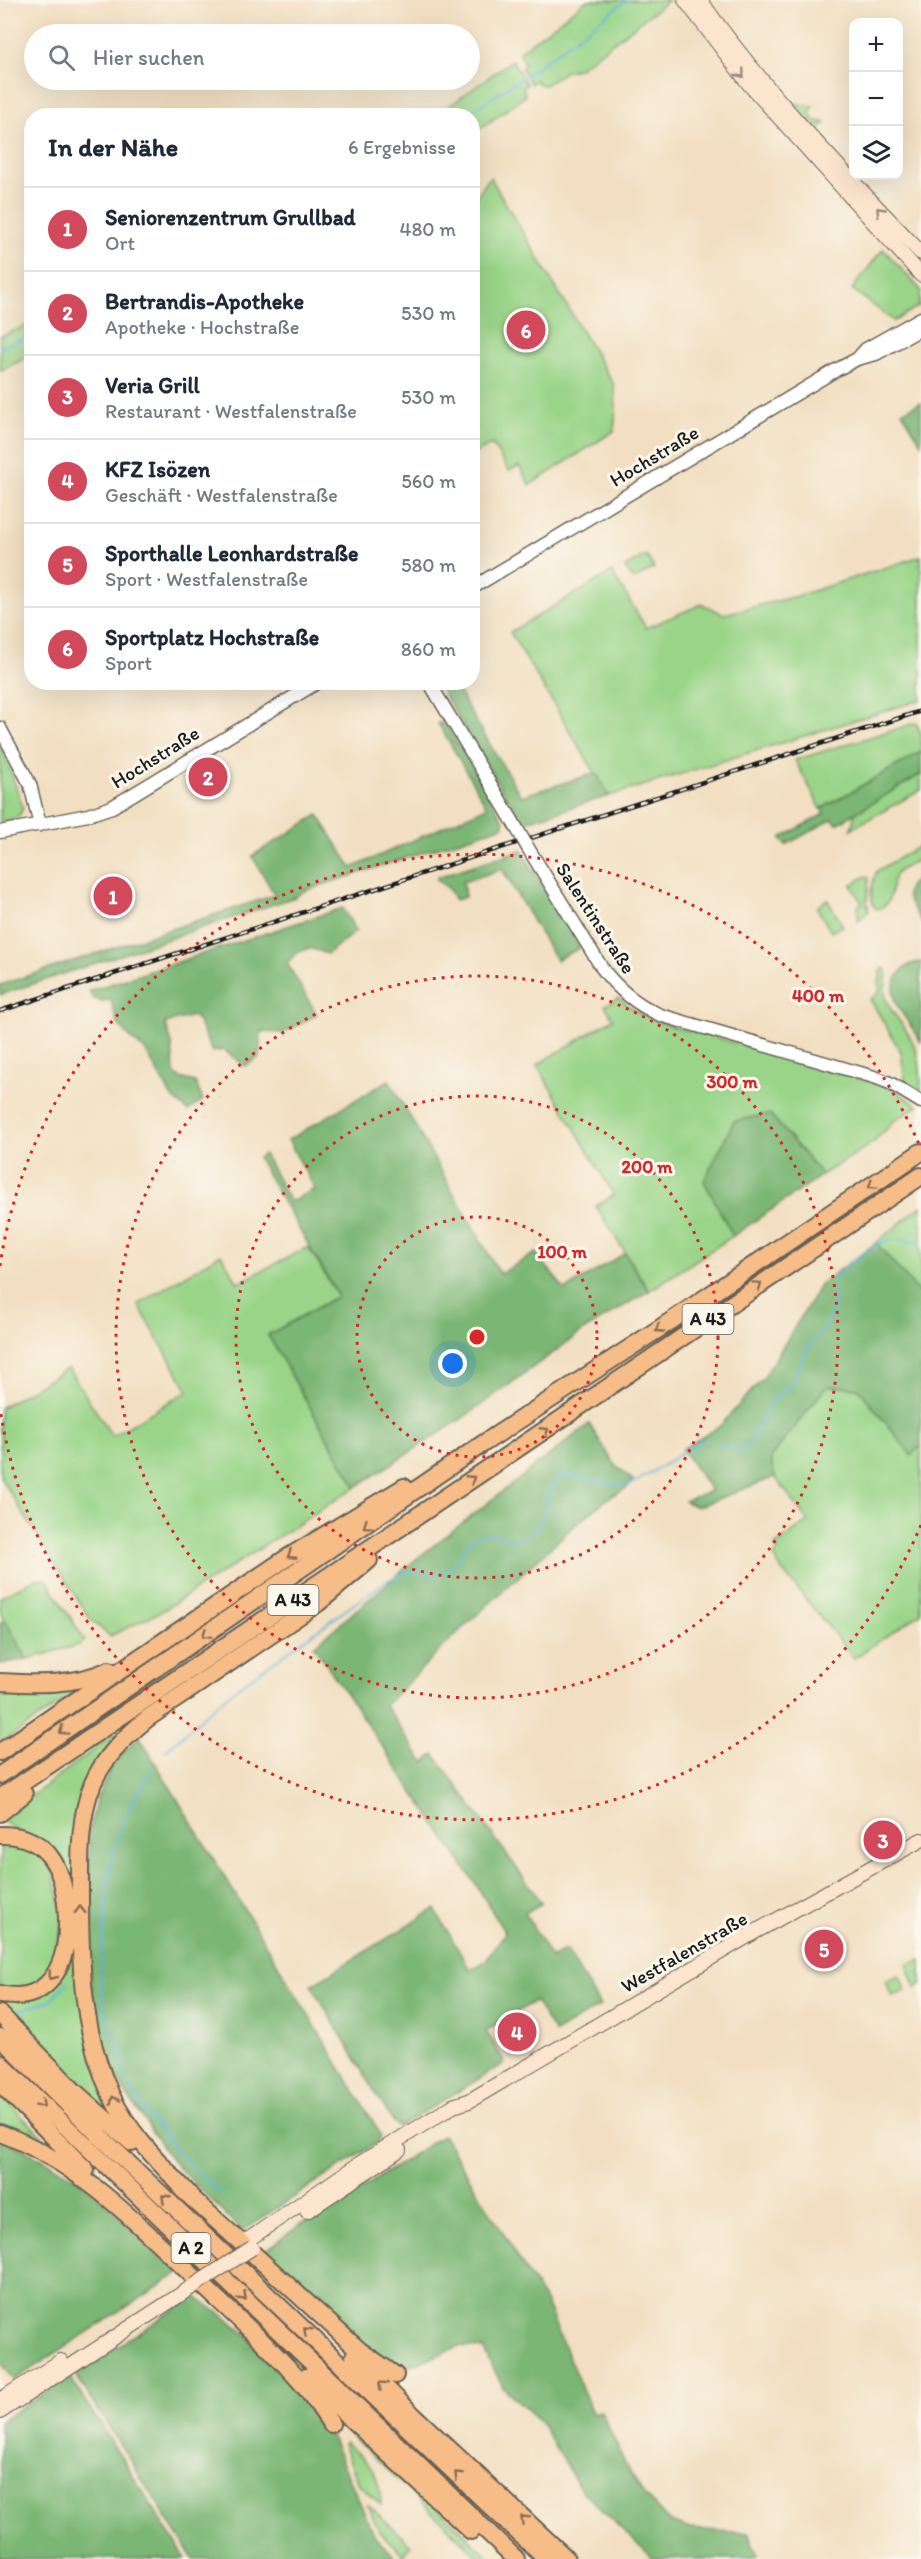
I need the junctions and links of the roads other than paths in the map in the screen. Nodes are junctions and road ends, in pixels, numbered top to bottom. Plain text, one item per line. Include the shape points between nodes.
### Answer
1 (685, 0) edge
2 (700, 0) edge
3 (921, 253) edge
4 (921, 275) edge
5 (921, 318) edge
6 (921, 329) edge
7 (857, 359) junction
8 (480, 583) edge
9 (305, 690) edge
10 (434, 690) edge
11 (0, 728) edge
12 (40, 825) junction
13 (0, 832) edge
14 (921, 1102) edge
15 (921, 1152) edge
16 (921, 1176) edge
17 (484, 1443) junction
18 (112, 1680) junction
19 (0, 1682) edge
20 (144, 1711) junction
21 (0, 1752) edge
22 (63, 1756) junction
23 (0, 1775) edge
24 (0, 1798) edge
25 (0, 1813) edge
26 (0, 1835) edge
27 (921, 1840) edge
28 (0, 1994) edge
29 (0, 2014) edge
30 (0, 2037) edge
31 (0, 2063) edge
32 (0, 2083) edge
33 (0, 2133) edge
34 (189, 2194) junction
35 (158, 2243) junction
36 (280, 2280) junction
37 (191, 2281) junction
38 (233, 2314) junction
39 (395, 2375) dead end
40 (0, 2400) edge
41 (0, 2412) edge
42 (331, 2424) dead end
43 (500, 2559) edge
44 (516, 2559) edge
45 (546, 2559) edge
46 (567, 2559) edge

1 -> 4 main road via 770,108
3 -> 2 main road via 784,106
5 - 7 street, Hochstraße via 866,349
6 - 7 street, Hochstraße via 876,354
7 - 8 street, Hochstraße
9 - 12 street, Hochstraße via 112,807
10 - 14 street, Salentinstraße, bridge via 612,982 660,1015 874,1077
11 - 12 street via 30,784
12 - 13 street, Hochstraße
15 -> 17 highway, A 43
20 -> 16 highway, A 43 via 446,1495
17 -> 18 highway, A 43 via 309,1565
17 -> 18 highway via 333,1528 153,1648
18 - 19 highway via 44,1685
18 - 21 highway
18 -> 23 highway, A 43
20 - 22 highway, A 43 via 123,1715
34 -> 20 highway via 137,2139 124,2119 96,2059 82,1995 82,1824 93,1781
22 - 24 highway, A 43
22 - 25 highway via 50,1772
26 -> 28 highway via 14,1834 50,1856 62,1876 67,1924 66,1949 48,1983 26,1994
27 - 37 main road, Westfalenstraße, bridge via 469,2102 459,2113
29 - 34 highway via 75,2092
45 -> 30 highway, A 2
31 -> 44 highway, A 2
32 - 35 highway
33 - 35 highway via 79,2174
34 - 36 highway
35 - 38 highway
36 - 39 highway via 359,2350
46 -> 36 highway via 390,2393
37 - 40 main road
37 - 41 main road
38 - 42 highway via 304,2386
38 - 43 highway via 332,2400

